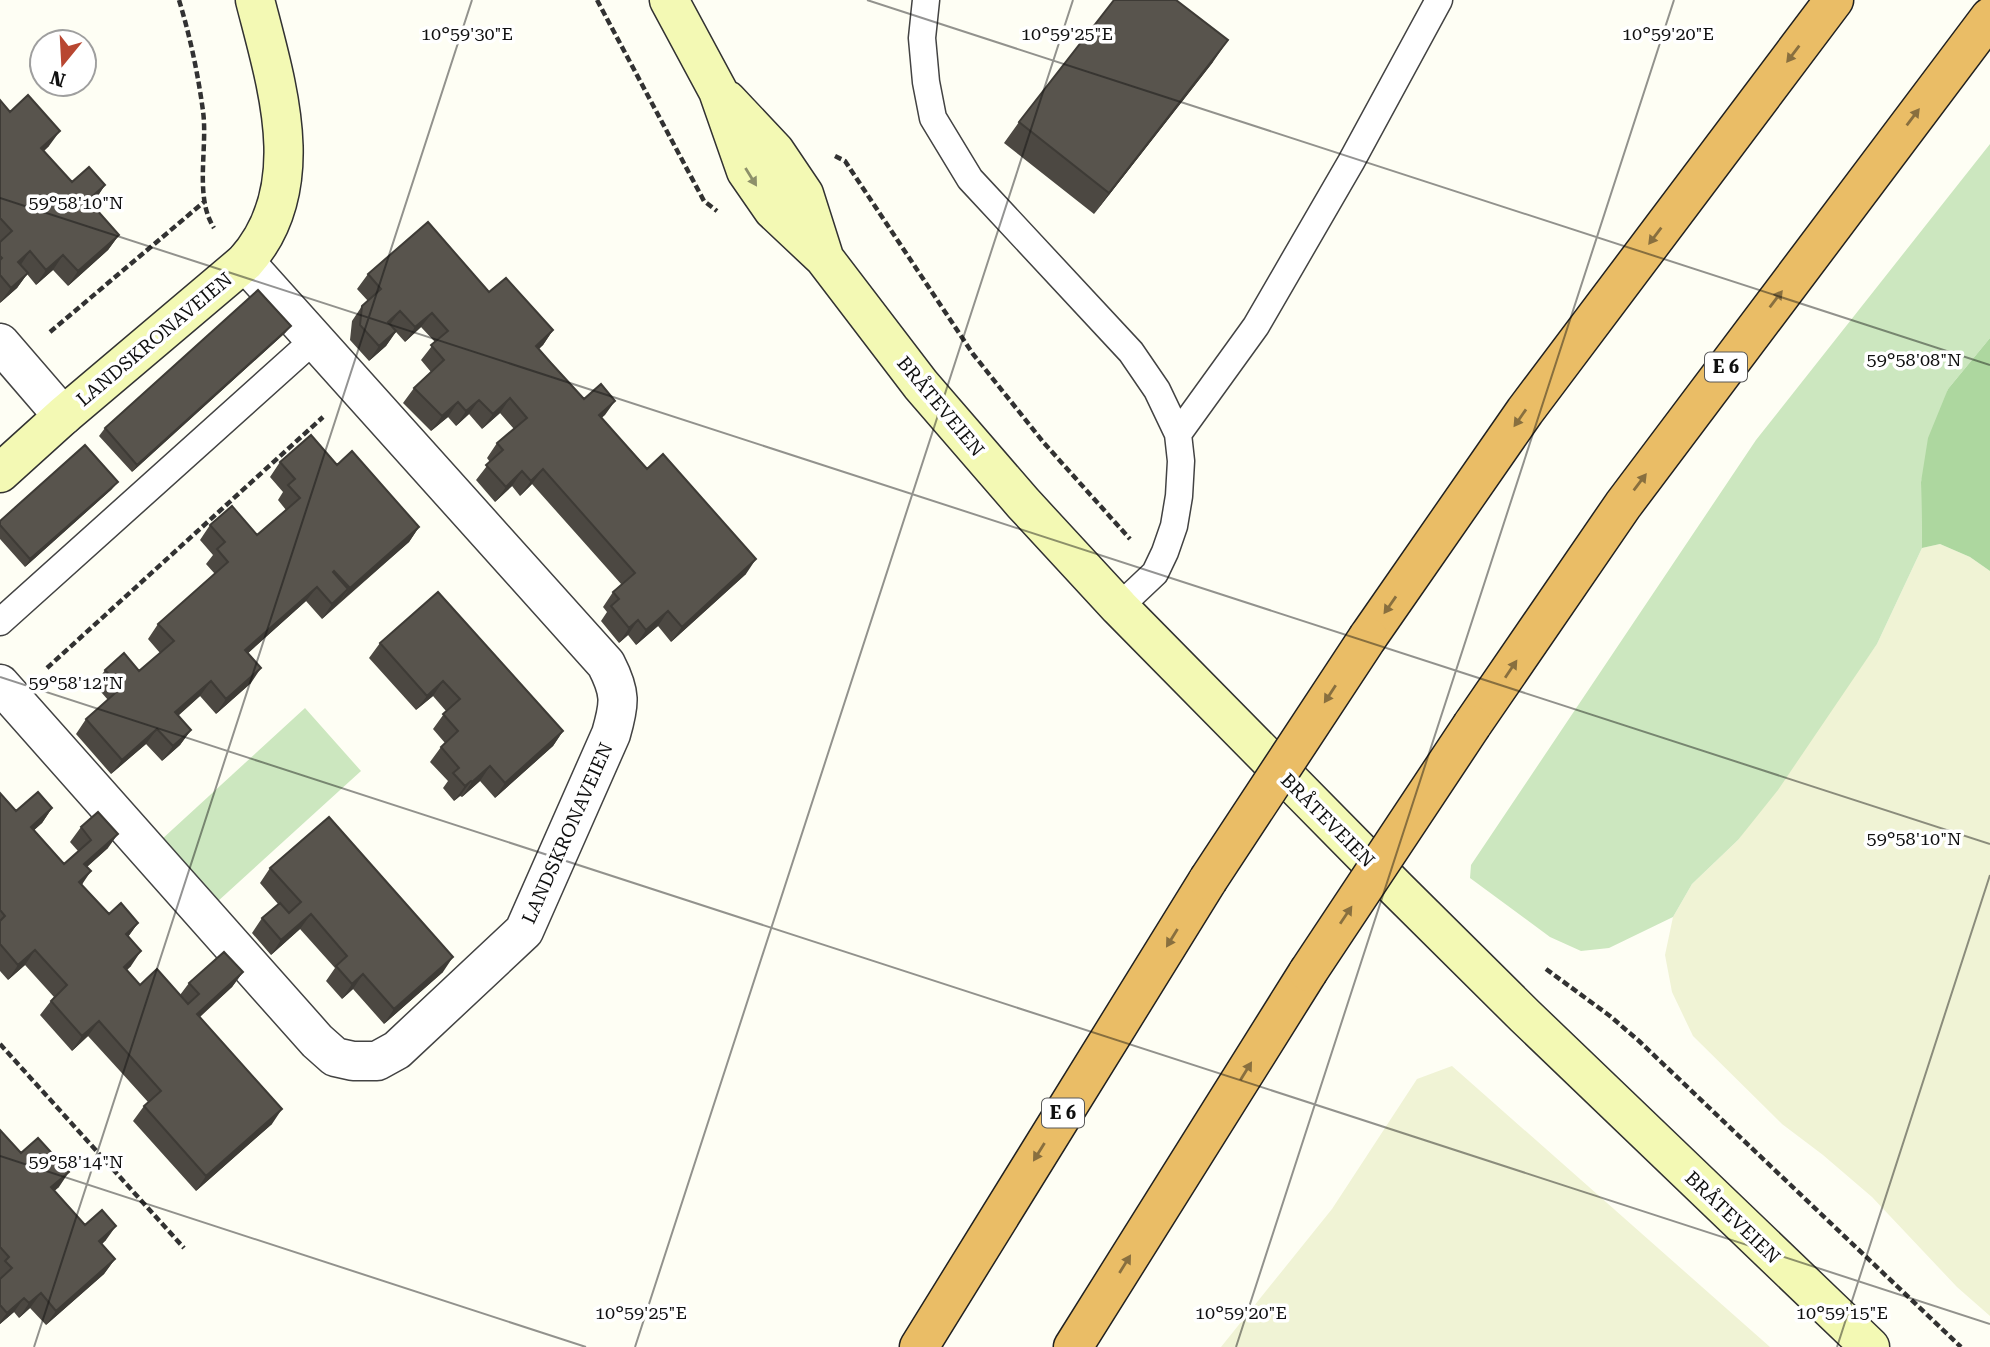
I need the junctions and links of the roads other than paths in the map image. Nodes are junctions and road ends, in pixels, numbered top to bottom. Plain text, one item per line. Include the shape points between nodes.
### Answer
1 (256, 0) edge
2 (669, 0) edge
3 (926, 0) edge
4 (1438, 0) edge
5 (1834, 0) edge
6 (1990, 17) edge
7 (245, 262) junction
8 (314, 339) junction
9 (8, 352) edge
10 (64, 416) junction
11 (1178, 434) junction
12 (0, 473) edge
13 (1119, 607) junction
14 (4, 611) edge
15 (7, 691) edge
16 (919, 1347) edge
17 (1073, 1347) edge
18 (1870, 1347) edge

1 - 7 main road, LANDSKRONAVEIEN via 274,73 284,170 271,226
2 - 13 main road, BRÅTEVEIEN via 718,91 746,171 773,211 824,258 945,413
3 - 11 lane via 922,38 933,118 970,178 1131,352 1157,390
4 - 11 lane via 1256,326
5 -> 16 highway, E 6, bridge via 1533,400 1368,638 1208,880
17 -> 6 highway, E 6, bridge via 1308,972 1623,505
7 - 8 street, LANDSKRONAVEIEN
7 - 10 main road, LANDSKRONAVEIEN
8 - 14 lane
8 - 15 street, LANDSKRONAVEIEN via 606,664 617,685 620,704 611,734 524,931 397,1050 377,1061 335,1057
9 - 10 street, LANDSKRONAVEIEN
10 - 12 main road, LANDSKRONAVEIEN
11 - 13 lane via 1179,496 1166,552 1155,573
13 - 18 main road, BRÅTEVEIEN via 1515,1007

